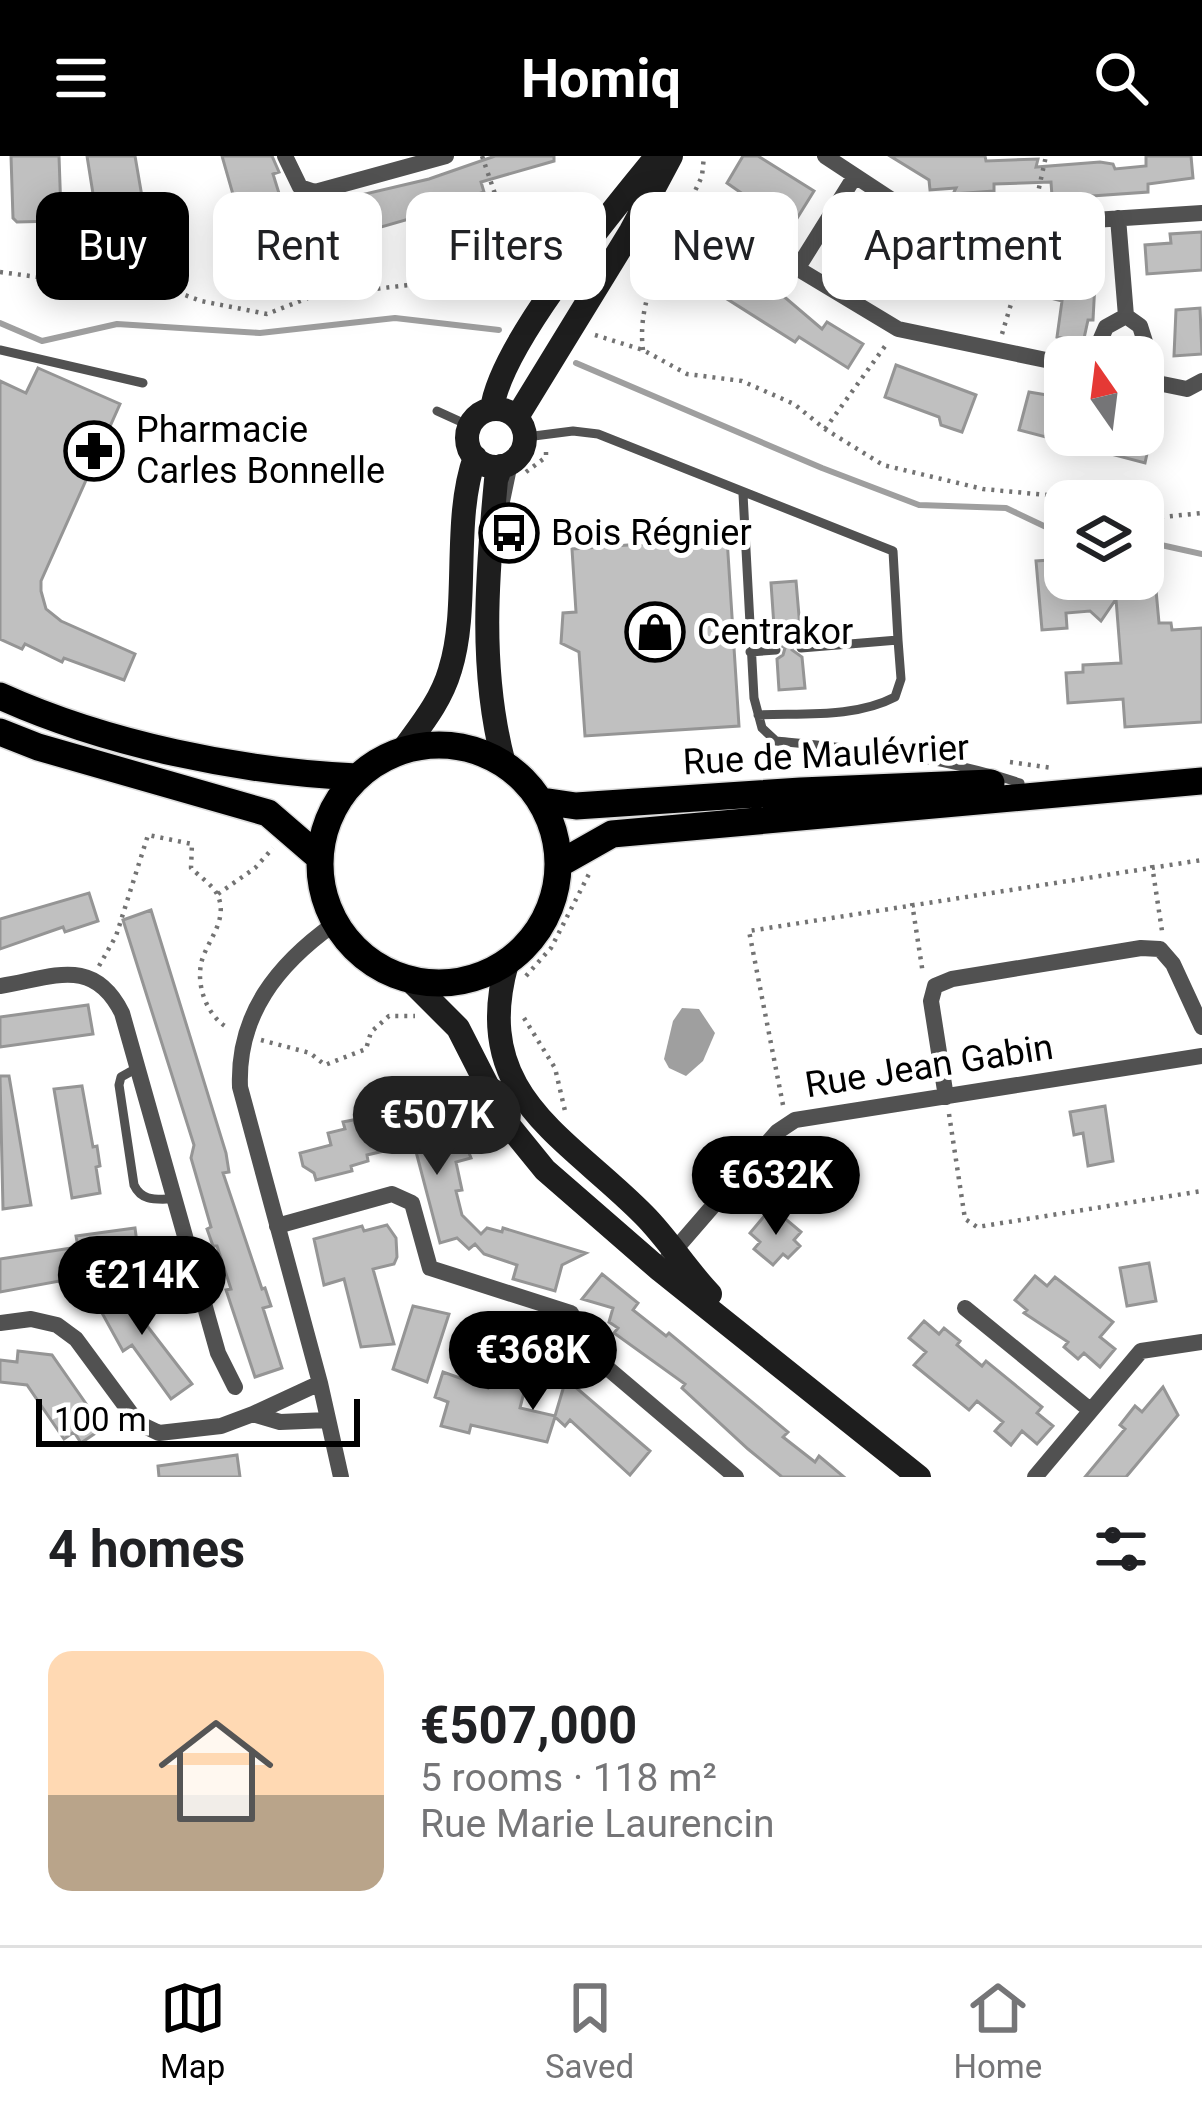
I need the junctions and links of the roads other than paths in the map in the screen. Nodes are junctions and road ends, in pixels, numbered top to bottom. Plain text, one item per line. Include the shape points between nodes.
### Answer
1 (285, 156) edge
2 (446, 156) edge
3 (657, 156) edge
4 (671, 156) edge
5 (832, 158) edge
6 (855, 176) junction
7 (1202, 213) edge
8 (1118, 218) junction
9 (798, 267) edge
10 (798, 270) edge
11 (1126, 316) junction
12 (1102, 336) edge
13 (1142, 336) edge
14 (0, 350) edge
15 (1044, 360) edge
16 (1202, 381) edge
17 (142, 383) dead end
18 (1164, 385) edge
19 (437, 411) dead end
20 (511, 421) junction
21 (470, 426) junction
22 (475, 458) junction
23 (507, 464) junction
24 (743, 494) junction
25 (898, 640) junction
26 (802, 648) dead end
27 (776, 650) dead end
28 (750, 652) junction
29 (8, 702) edge
30 (758, 715) junction
31 (0, 732) edge
32 (403, 750) junction
33 (505, 764) junction
34 (357, 777) junction
35 (1202, 781) edge
36 (1019, 783) junction
37 (1115, 787) junction
38 (542, 802) junction
39 (319, 857) junction
40 (560, 864) junction
41 (334, 923) junction
42 (507, 964) junction
43 (409, 980) junction
44 (0, 986) edge
45 (1202, 1027) edge
46 (1202, 1056) edge
47 (137, 1068) junction
48 (946, 1097) junction
49 (173, 1199) junction
50 (277, 1226) junction
51 (666, 1260) junction
52 (964, 1308) dead end
53 (0, 1323) edge
54 (1202, 1342) edge
55 (320, 1383) junction
56 (236, 1387) joint
57 (1090, 1410) junction
58 (253, 1414) junction
59 (328, 1420) junction
60 (341, 1477) edge
61 (736, 1477) edge
62 (920, 1477) edge
63 (1035, 1477) edge

1 - 2 street via 300,187 315,192
3 - 20 street via 508,361 494,393
4 - 20 street
5 - 6 street
6 - 8 street via 930,221
6 - 9 street
7 - 8 street
8 - 11 street
10 - 15 street via 898,329
11 - 12 street
11 - 13 street
14 - 17 lane
16 - 18 street via 1187,389
19 - 21 lane
20 - 21 street via 483,412
20 - 23 street
20 - 24 lane via 598,434
21 - 22 street
22 - 23 street
22 - 32 street via 451,668
23 - 33 street via 496,480 485,595 493,721
24 - 25 lane via 892,551
24 - 28 lane
25 - 26 lane
25 - 30 lane via 895,697 852,710
27 - 28 lane
28 - 30 lane
29 - 34 main road via 204,758
30 - 36 lane via 776,741 895,754
31 - 39 main road via 268,813
32 - 33 main road via 472,749
32 - 34 main road
33 - 38 main road
34 - 39 main road via 324,827
35 - 37 main road, Rue de Maulévrier
36 - 37 main road, Rue de Maulévrier
36 - 38 main road, Rue de Maulévrier
37 - 40 main road, Rue de Maulévrier via 612,834
38 - 40 main road
39 - 41 main road
40 - 42 main road via 535,937
41 - 43 main road via 359,955
41 - 50 street via 277,971 244,1035 240,1087
42 - 43 main road via 472,980
42 - 51 street via 496,1001 497,1040 510,1073 569,1150 645,1216
43 - 51 street via 458,1028 506,1122 544,1170
44 - 47 street via 94,976 122,1012
45 - 48 street via 1160,949 975,975 935,986 931,1000
46 - 48 street, Rue Jean Gabin
47 - 49 street
47 - 49 lane via 119,1085 134,1185 149,1199
48 - 51 street, Rue Jean Gabin via 787,1126
49 - 56 street via 218,1353
50 - 55 street
50 - 61 street via 392,1194 412,1203 430,1268 571,1313 585,1349
51 - 62 street
52 - 57 street
53 - 58 street via 57,1324 138,1423 159,1433
54 - 57 street via 1141,1351
55 - 58 street
55 - 59 street
56 - 58 lane
57 - 63 street
58 - 59 street
59 - 60 street

